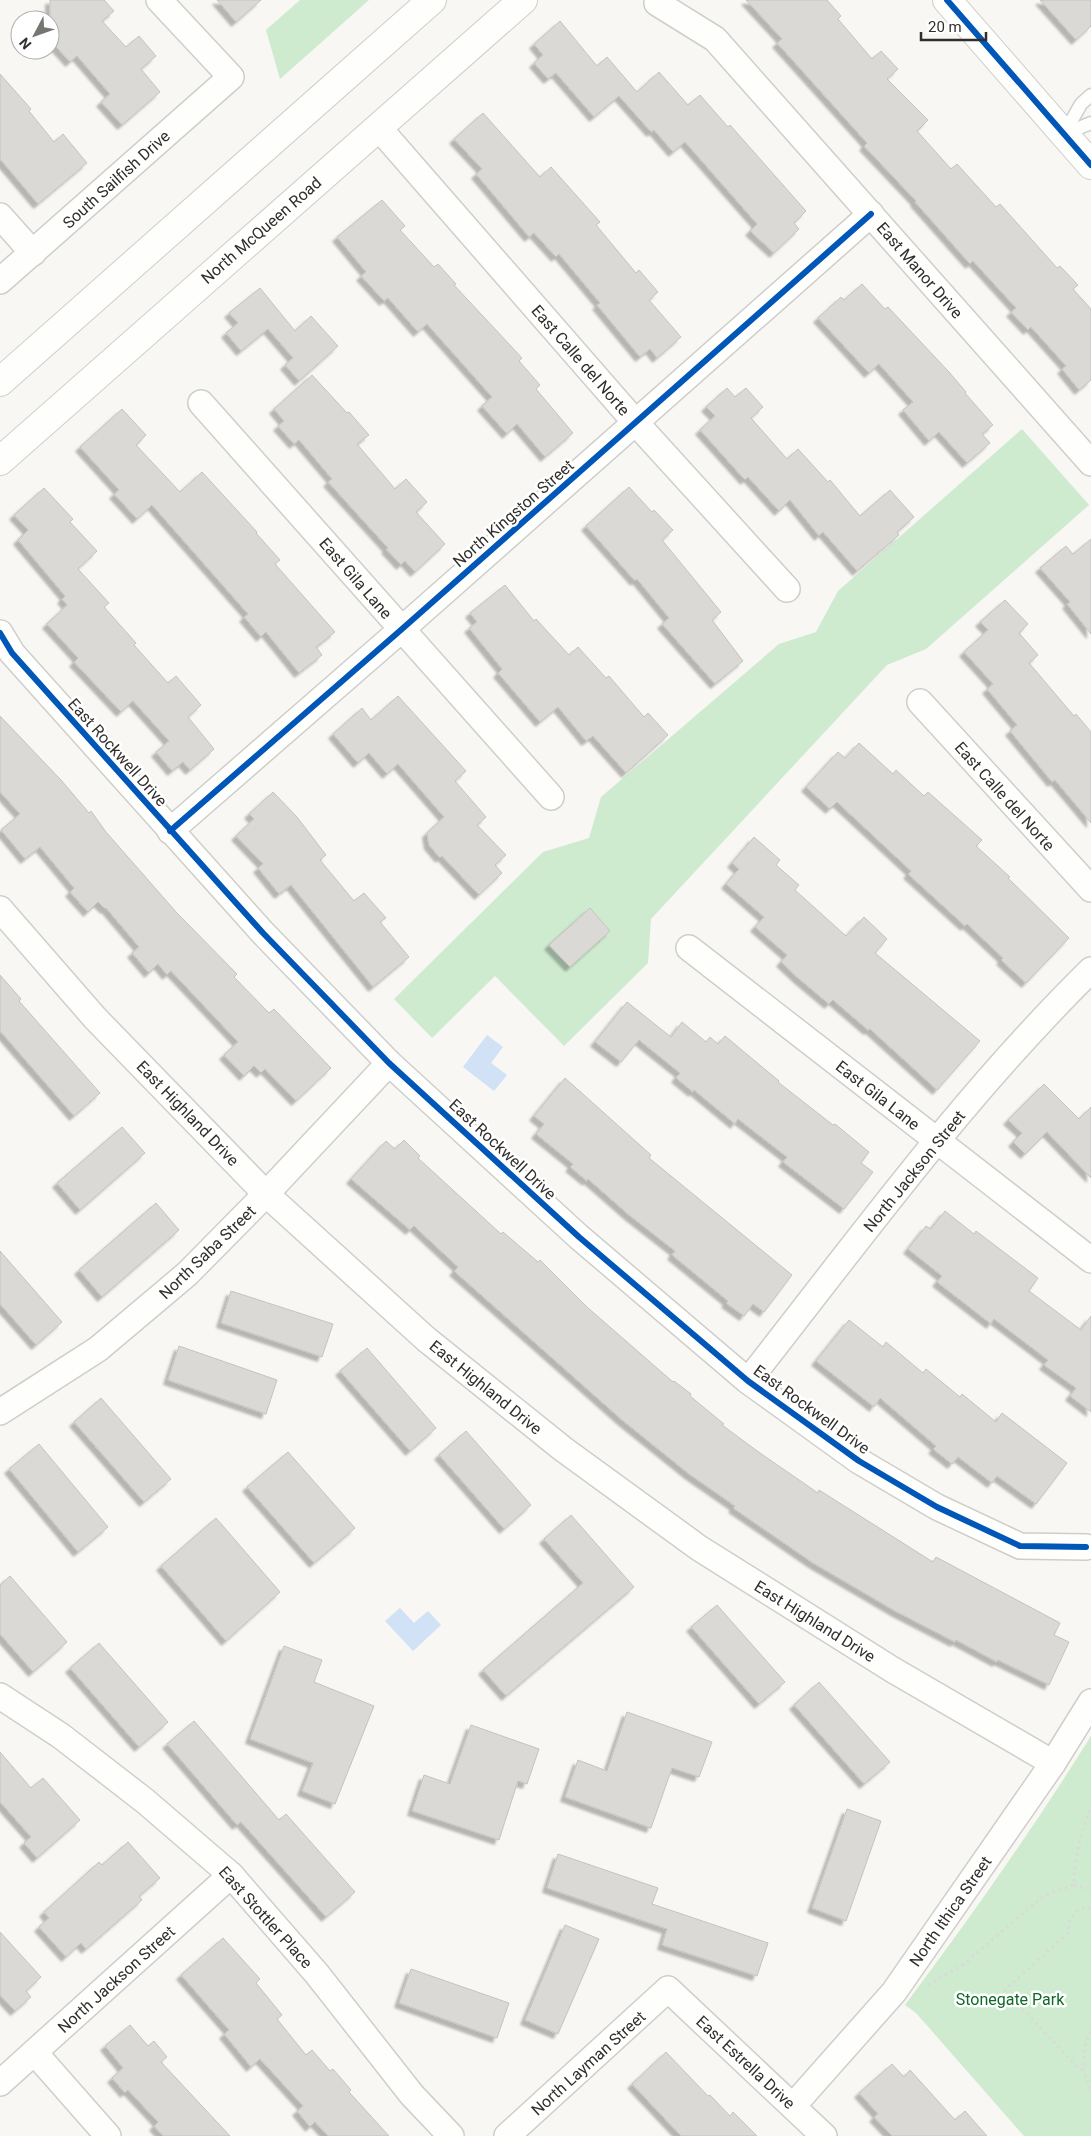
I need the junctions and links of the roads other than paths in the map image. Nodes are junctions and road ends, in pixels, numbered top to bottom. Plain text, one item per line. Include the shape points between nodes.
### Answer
1 (159, 0) edge
2 (432, 0) edge
3 (523, 0) edge
4 (947, 0) edge
5 (657, 3) dead end
6 (1091, 95) edge
7 (1091, 123) edge
8 (378, 127) junction
9 (1064, 134) junction
10 (1091, 165) edge
11 (872, 214) junction
12 (0, 216) edge
13 (33, 253) junction
14 (0, 281) edge
15 (0, 382) edge
16 (201, 402) dead end
17 (636, 423) junction
18 (1088, 452) edge
19 (0, 461) edge
20 (787, 589) dead end
21 (402, 629) junction
22 (0, 633) edge
23 (920, 702) dead end
24 (551, 797) dead end
25 (170, 831) junction
26 (1091, 889) edge
27 (0, 909) edge
28 (689, 948) dead end
29 (1091, 970) edge
30 (389, 1063) junction
31 (936, 1141) junction
32 (266, 1194) junction
33 (1091, 1260) edge
34 (748, 1381) junction
35 (0, 1412) edge
36 (1086, 1547) dead end
37 (0, 1696) edge
38 (1091, 1702) edge
39 (1053, 1763) junction
40 (231, 1876) junction
41 (668, 1989) joint
42 (35, 2053) junction
43 (0, 2083) edge
44 (793, 2106) junction
45 (108, 2136) edge
46 (451, 2136) edge
47 (507, 2136) edge
48 (824, 2136) edge

1 - 13 street, South Sailfish Drive via 231,77
2 - 15 main road
3 - 8 main road, North McQueen Road
4 - 9 main road
5 - 11 street, East Manor Drive via 715,39
6 - 9 lane via 1080,104
7 - 9 lane
8 - 17 street, East Calle del Norte
8 - 19 main road, North McQueen Road
9 - 10 main road
11 - 17 street, North Kingston Street
11 - 18 street, East Manor Drive
12 - 13 street
13 - 14 street, South Sailfish Drive
16 - 21 street, East Gila Lane
17 - 20 street, East Calle del Norte
17 - 21 street, North Kingston Street
21 - 24 street, East Gila Lane
21 - 25 street, North Kingston Street
22 - 25 street, East Rockwell Drive via 12,653
23 - 26 street, East Calle del Norte
25 - 30 street, East Rockwell Drive via 263,934
27 - 32 street, East Highland Drive via 95,1018
28 - 31 street, East Gila Lane
29 - 31 street, North Jackson Street via 1043,1018
30 - 32 street, North Saba Street
30 - 34 street, East Rockwell Drive via 579,1237
31 - 33 street, East Gila Lane
31 - 34 street, North Jackson Street
32 - 35 street, North Saba Street via 187,1274 120,1332
32 - 39 street, East Highland Drive via 426,1339 563,1449 699,1548 893,1670
34 - 36 street, East Rockwell Drive via 859,1461 937,1507 1020,1546
37 - 40 street, East Stottler Place via 61,1736 122,1783
38 - 39 street, North Ithica Street
39 - 44 street, North Ithica Street via 894,1992
40 - 42 street, North Jackson Street
40 - 46 street, East Stottler Place via 316,1974 412,2096
41 - 44 street, East Estrella Drive
41 - 47 street, North Layman Street
42 - 43 street, North Jackson Street
42 - 45 street
44 - 48 street, East Estrella Drive

